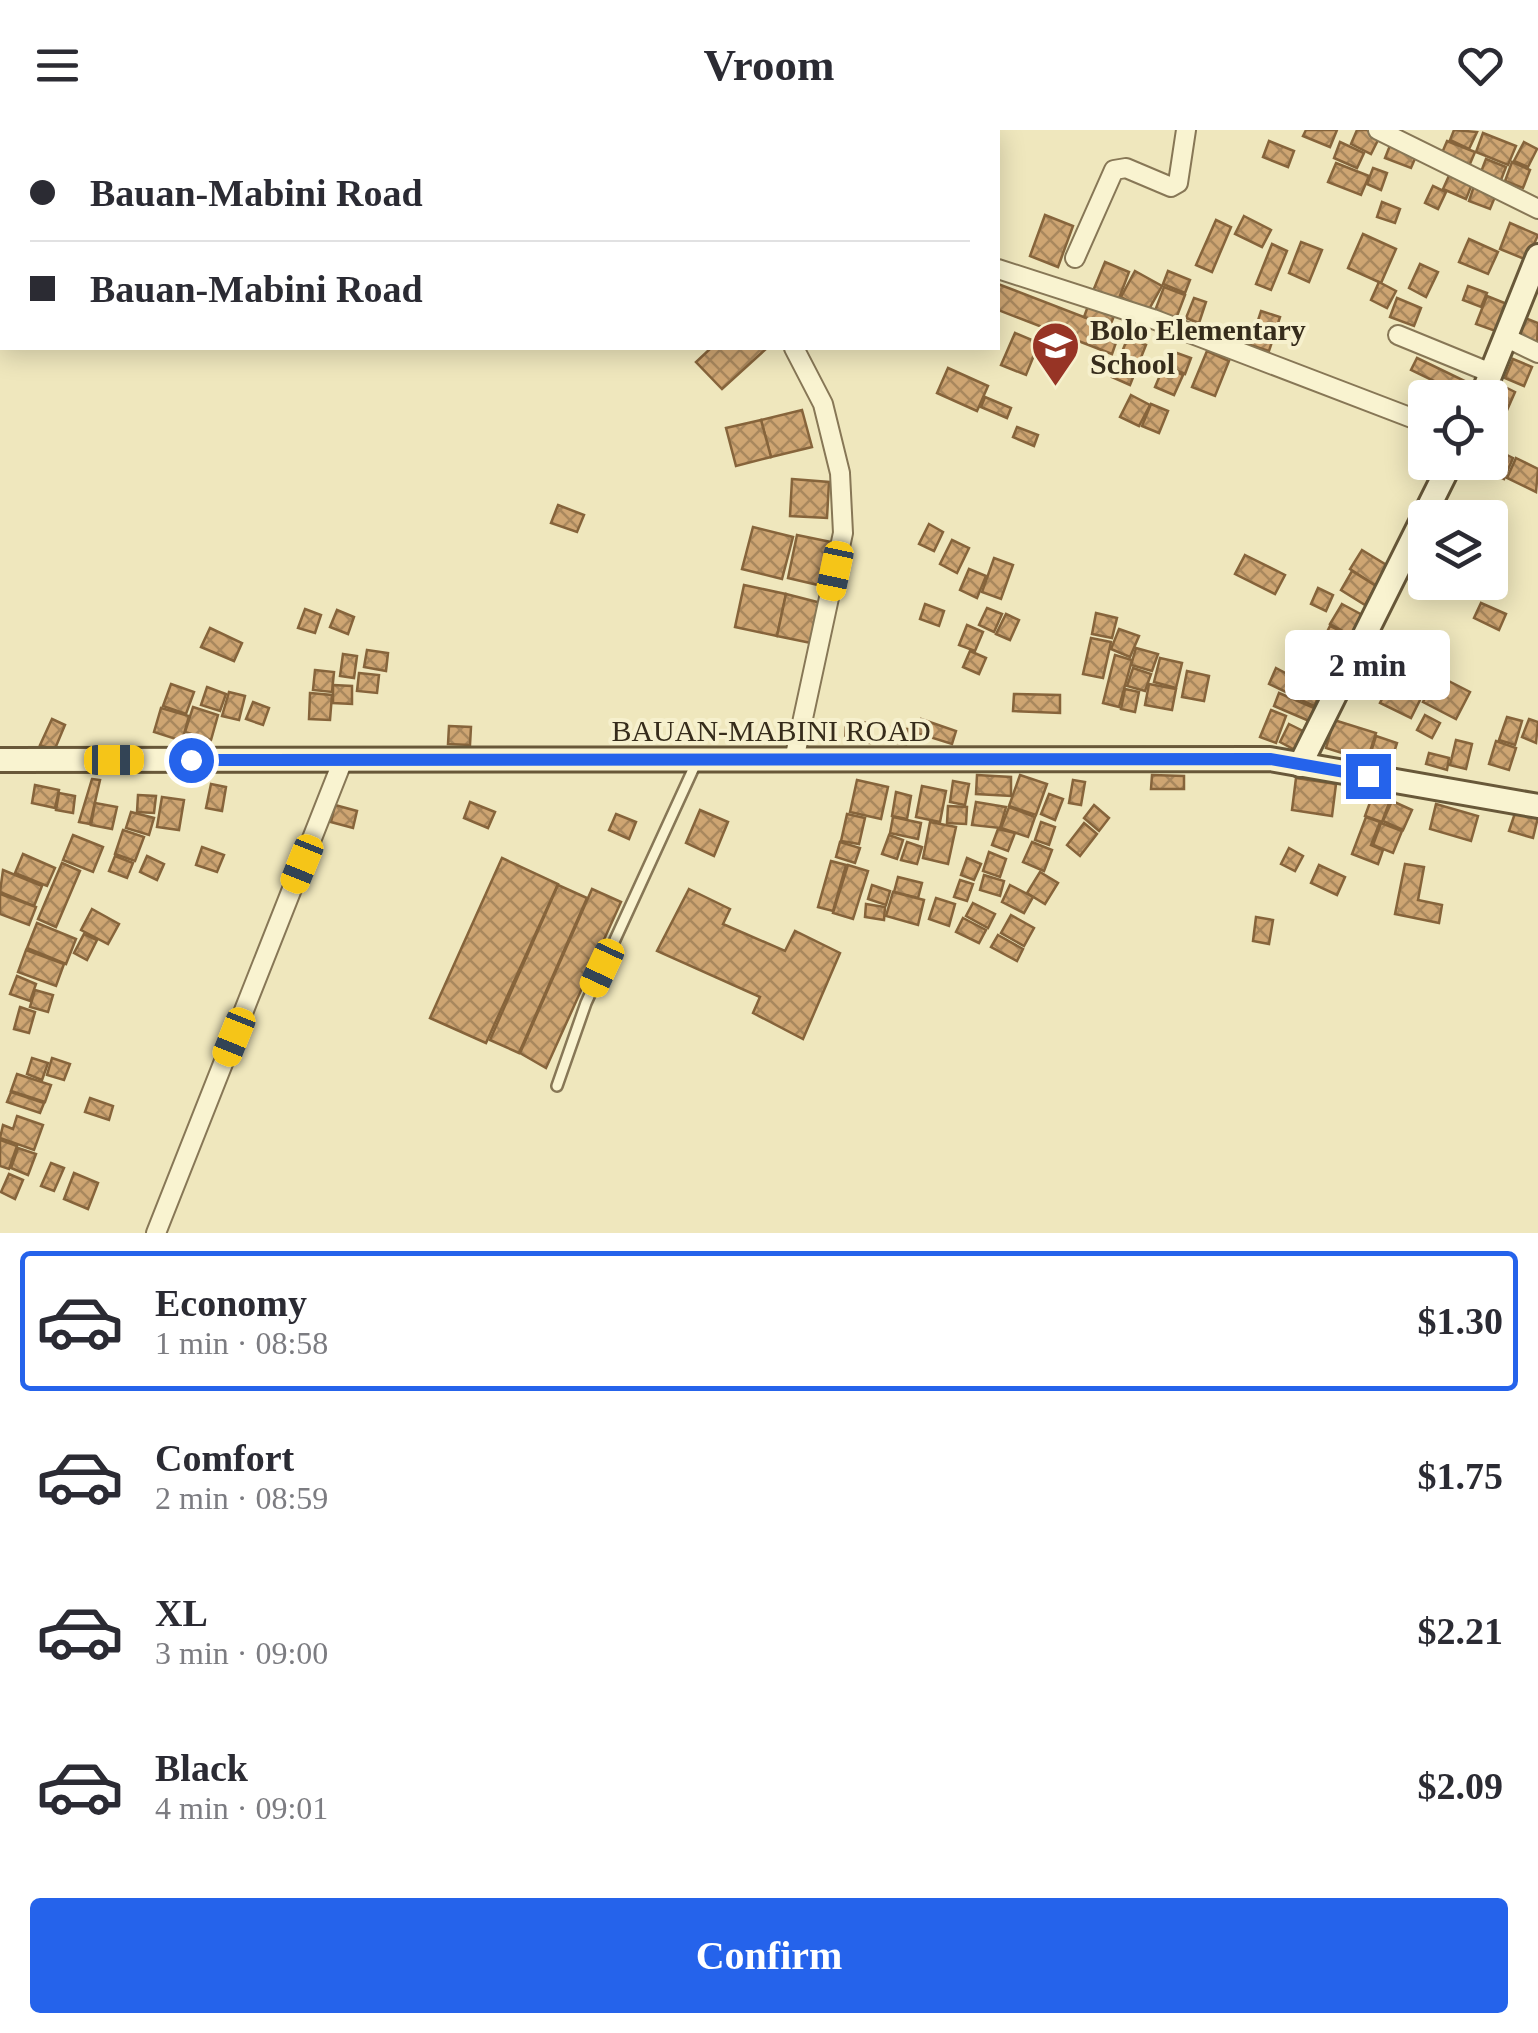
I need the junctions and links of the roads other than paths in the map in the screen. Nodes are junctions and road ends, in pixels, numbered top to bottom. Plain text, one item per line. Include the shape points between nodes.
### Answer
1 (1186, 130) edge
2 (1378, 130) edge
3 (1538, 209) edge
4 (1538, 256) edge
5 (1075, 258) dead end
6 (1000, 271) edge
7 (1398, 335) dead end
8 (1507, 338) junction
9 (795, 350) edge
10 (1538, 353) edge
11 (1491, 373) junction
12 (1488, 380) edge
13 (1408, 417) edge
14 (1442, 480) edge
15 (0, 760) edge
16 (343, 760) junction
17 (698, 760) junction
18 (794, 760) junction
19 (1300, 764) junction
20 (1538, 806) edge
21 (557, 1086) dead end
22 (156, 1233) edge

1 - 5 street via 1178,183 1171,187 1126,168 1114,170
2 - 3 street
4 - 8 main road
6 - 13 street via 1154,319
7 - 11 street
8 - 10 street
8 - 11 main road
9 - 18 street via 823,404 840,473 843,533
11 - 12 main road
14 - 19 main road
15 - 16 main road, BAUAN-MABINI ROAD
16 - 17 main road, BAUAN-MABINI ROAD
16 - 22 street
17 - 18 main road, BAUAN-MABINI ROAD
17 - 21 lane via 586,1002
18 - 19 main road, BAUAN-MABINI ROAD
19 - 20 main road, BAUAN-MABINI ROAD

